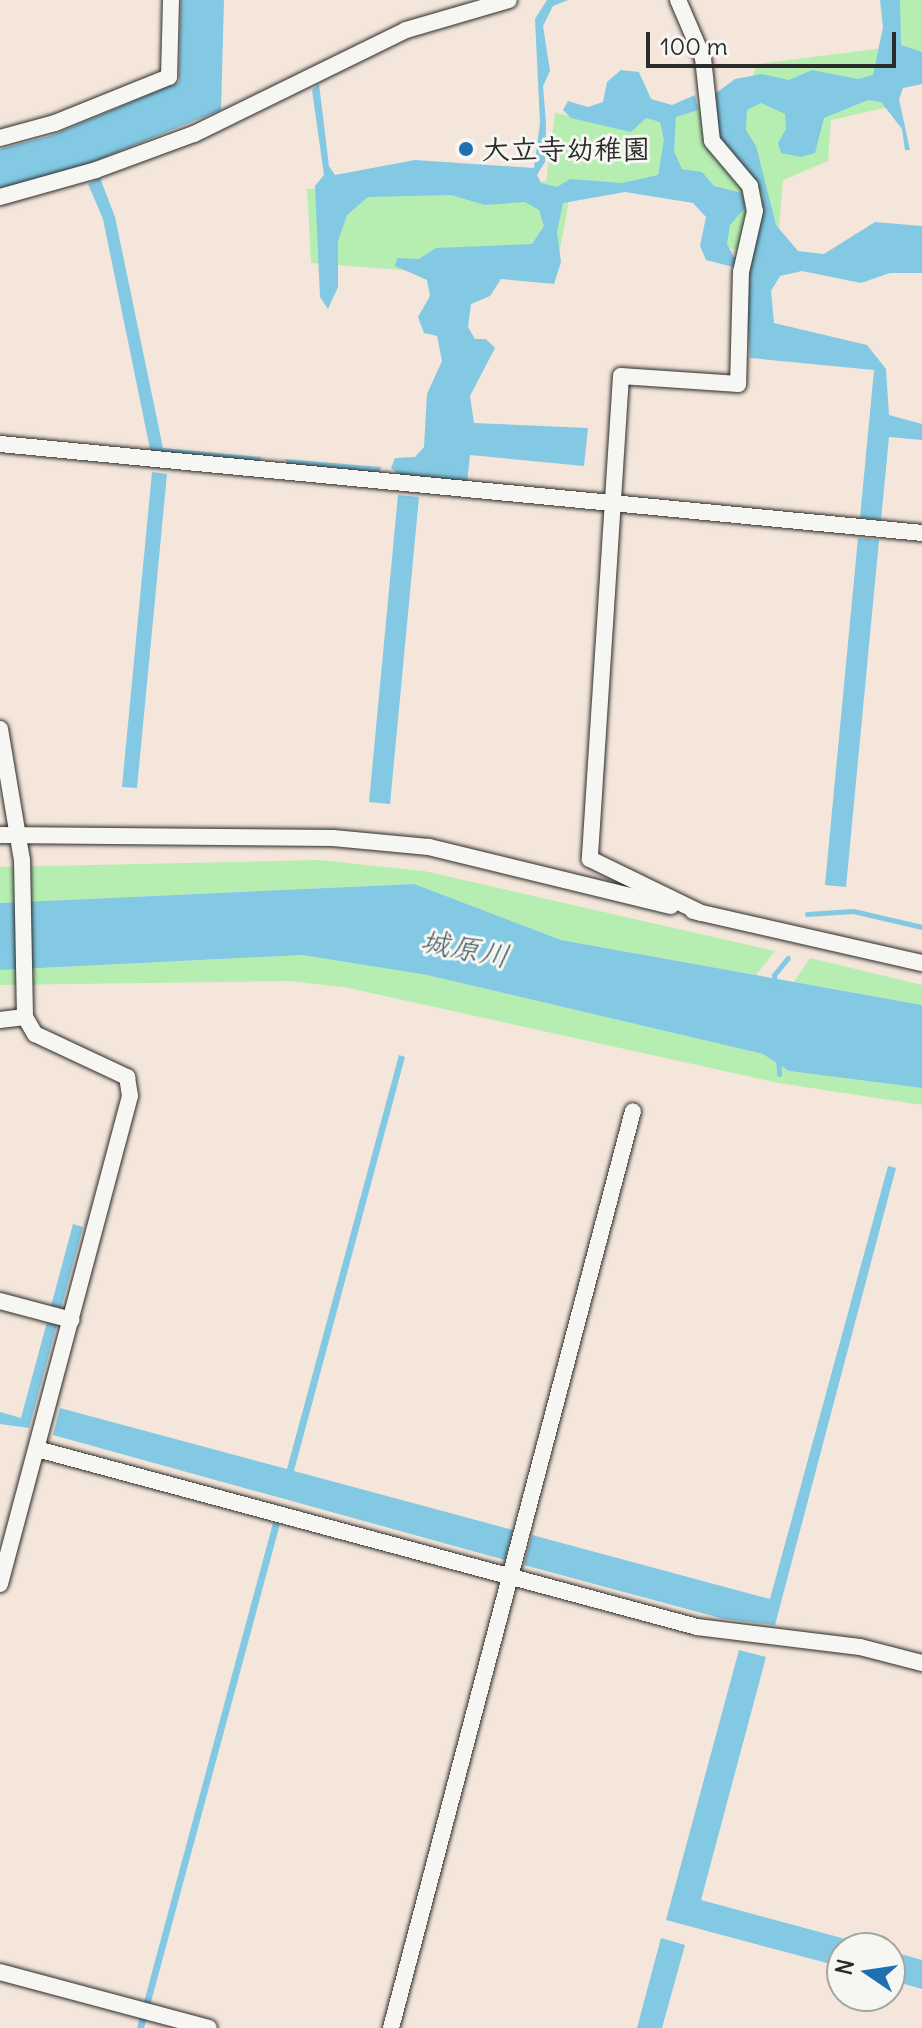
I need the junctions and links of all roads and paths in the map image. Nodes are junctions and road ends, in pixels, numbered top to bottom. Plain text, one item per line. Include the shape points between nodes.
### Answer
1 (171, 0) edge
2 (509, 0) edge
3 (678, 0) edge
4 (458, 7) edge
5 (0, 138) edge
6 (0, 197) edge
7 (0, 444) edge
8 (613, 504) junction
9 (922, 533) edge
10 (0, 729) edge
11 (17, 832) junction
12 (0, 835) edge
13 (701, 913) junction
14 (922, 963) edge
15 (26, 1010) junction
16 (0, 1020) edge
17 (633, 1111) dead end
18 (0, 1301) edge
19 (72, 1320) junction
20 (37, 1449) junction
21 (511, 1575) junction
22 (0, 1584) edge
23 (922, 1663) edge
24 (0, 1972) edge
25 (209, 2028) edge
26 (391, 2028) edge

1 - 5 street via 169,77 55,123
2 - 4 street
3 - 8 street via 703,58 712,141 750,186 755,211 742,265 738,384 621,376
4 - 6 street via 194,134
7 - 8 street
8 - 9 street
8 - 13 street via 590,859
10 - 11 street
11 - 12 street
11 - 13 street via 333,838 429,847
11 - 15 street
13 - 14 street
15 - 16 street
15 - 19 street via 35,1034 127,1077 130,1096
17 - 21 street
18 - 19 street
19 - 20 street
20 - 21 street
20 - 22 street
21 - 23 street via 697,1627 860,1647
21 - 26 street
24 - 25 street

